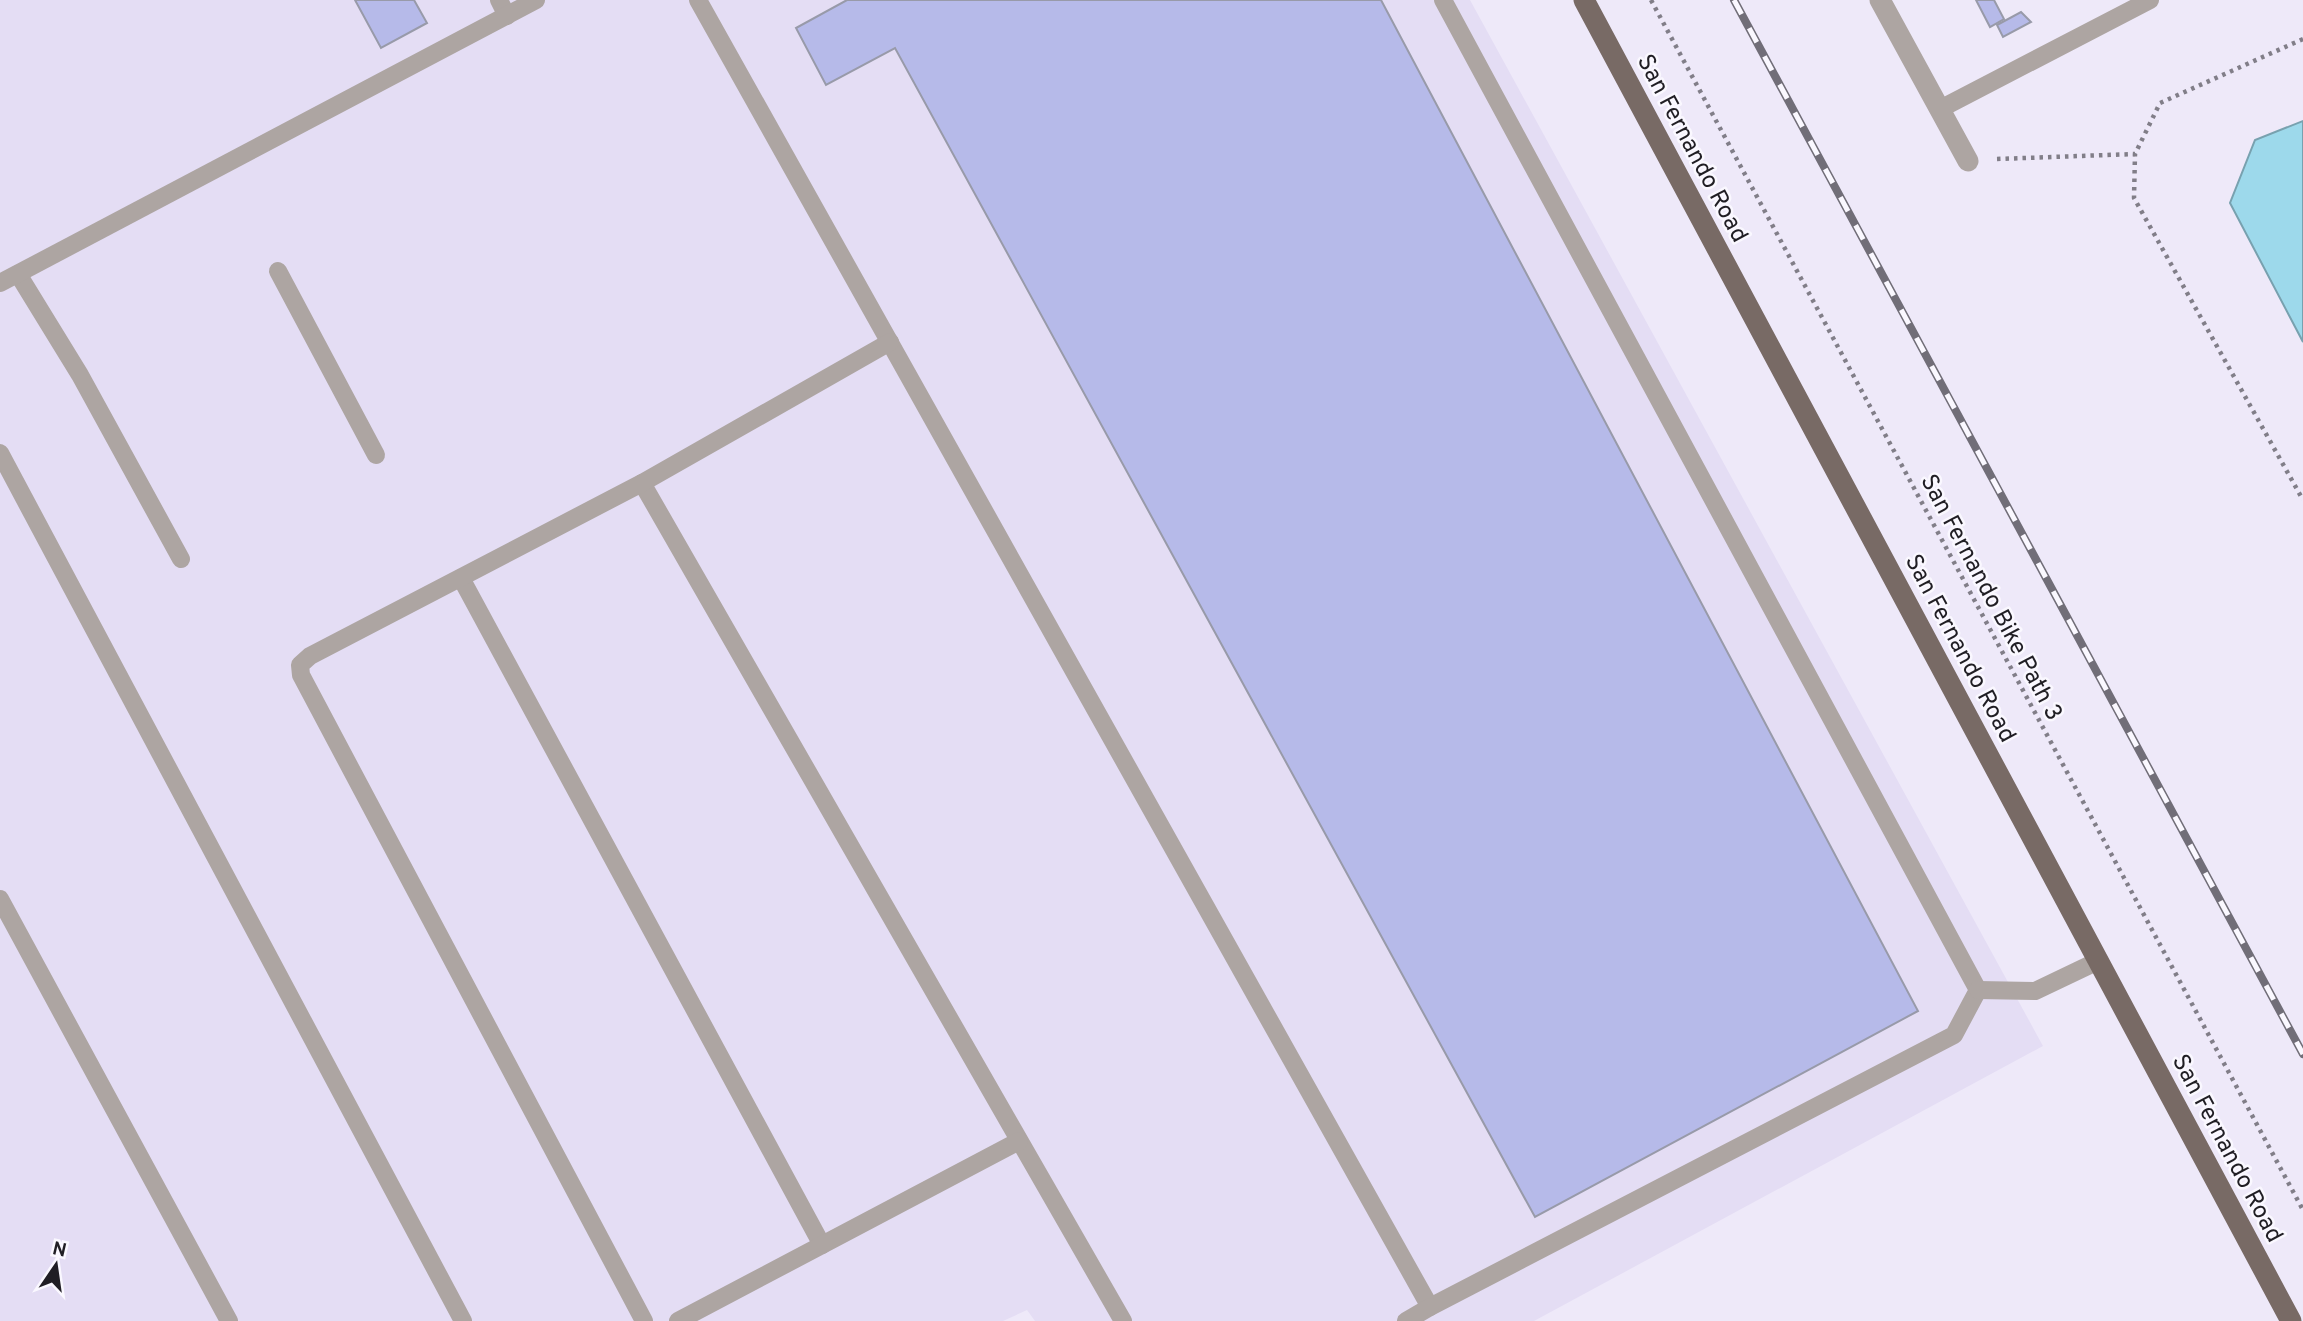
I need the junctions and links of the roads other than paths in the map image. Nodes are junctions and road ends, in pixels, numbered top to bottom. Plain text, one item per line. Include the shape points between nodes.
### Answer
1 (536, 0) edge
2 (698, 0) edge
3 (1443, 0) edge
4 (1584, 0) edge
5 (1880, 0) edge
6 (2150, 0) edge
7 (503, 8) edge
8 (1940, 109) junction
9 (1968, 161) road end
10 (278, 271) dead end
11 (18, 274) junction
12 (0, 283) edge
13 (890, 342) junction
14 (0, 453) edge
15 (376, 455) dead end
16 (642, 483) junction
17 (181, 559) dead end
18 (461, 578) junction
19 (0, 899) edge
20 (2098, 961) junction
21 (1978, 990) junction
22 (1020, 1141) junction
23 (822, 1245) junction
24 (1430, 1307) junction
25 (229, 1321) edge
26 (463, 1321) edge
27 (643, 1321) edge
28 (678, 1321) edge
29 (1123, 1321) edge
30 (1406, 1321) edge
31 (2291, 1321) edge

1 - 7 lane
2 - 13 lane
3 - 21 lane
4 - 20 main road, San Fernando Road
5 - 8 street
6 - 8 lane
7 - 11 lane
8 - 9 street
10 - 15 lane
11 - 12 lane
11 - 17 lane
13 - 16 lane
13 - 24 lane
14 - 26 lane
16 - 18 lane
16 - 22 lane
18 - 23 lane
18 - 27 lane via 310,656 300,665 301,675
19 - 25 lane
20 - 21 lane via 2035,992
20 - 31 main road, San Fernando Road
21 - 24 lane via 1954,1035
22 - 23 lane
22 - 29 lane
23 - 28 lane
24 - 30 lane

